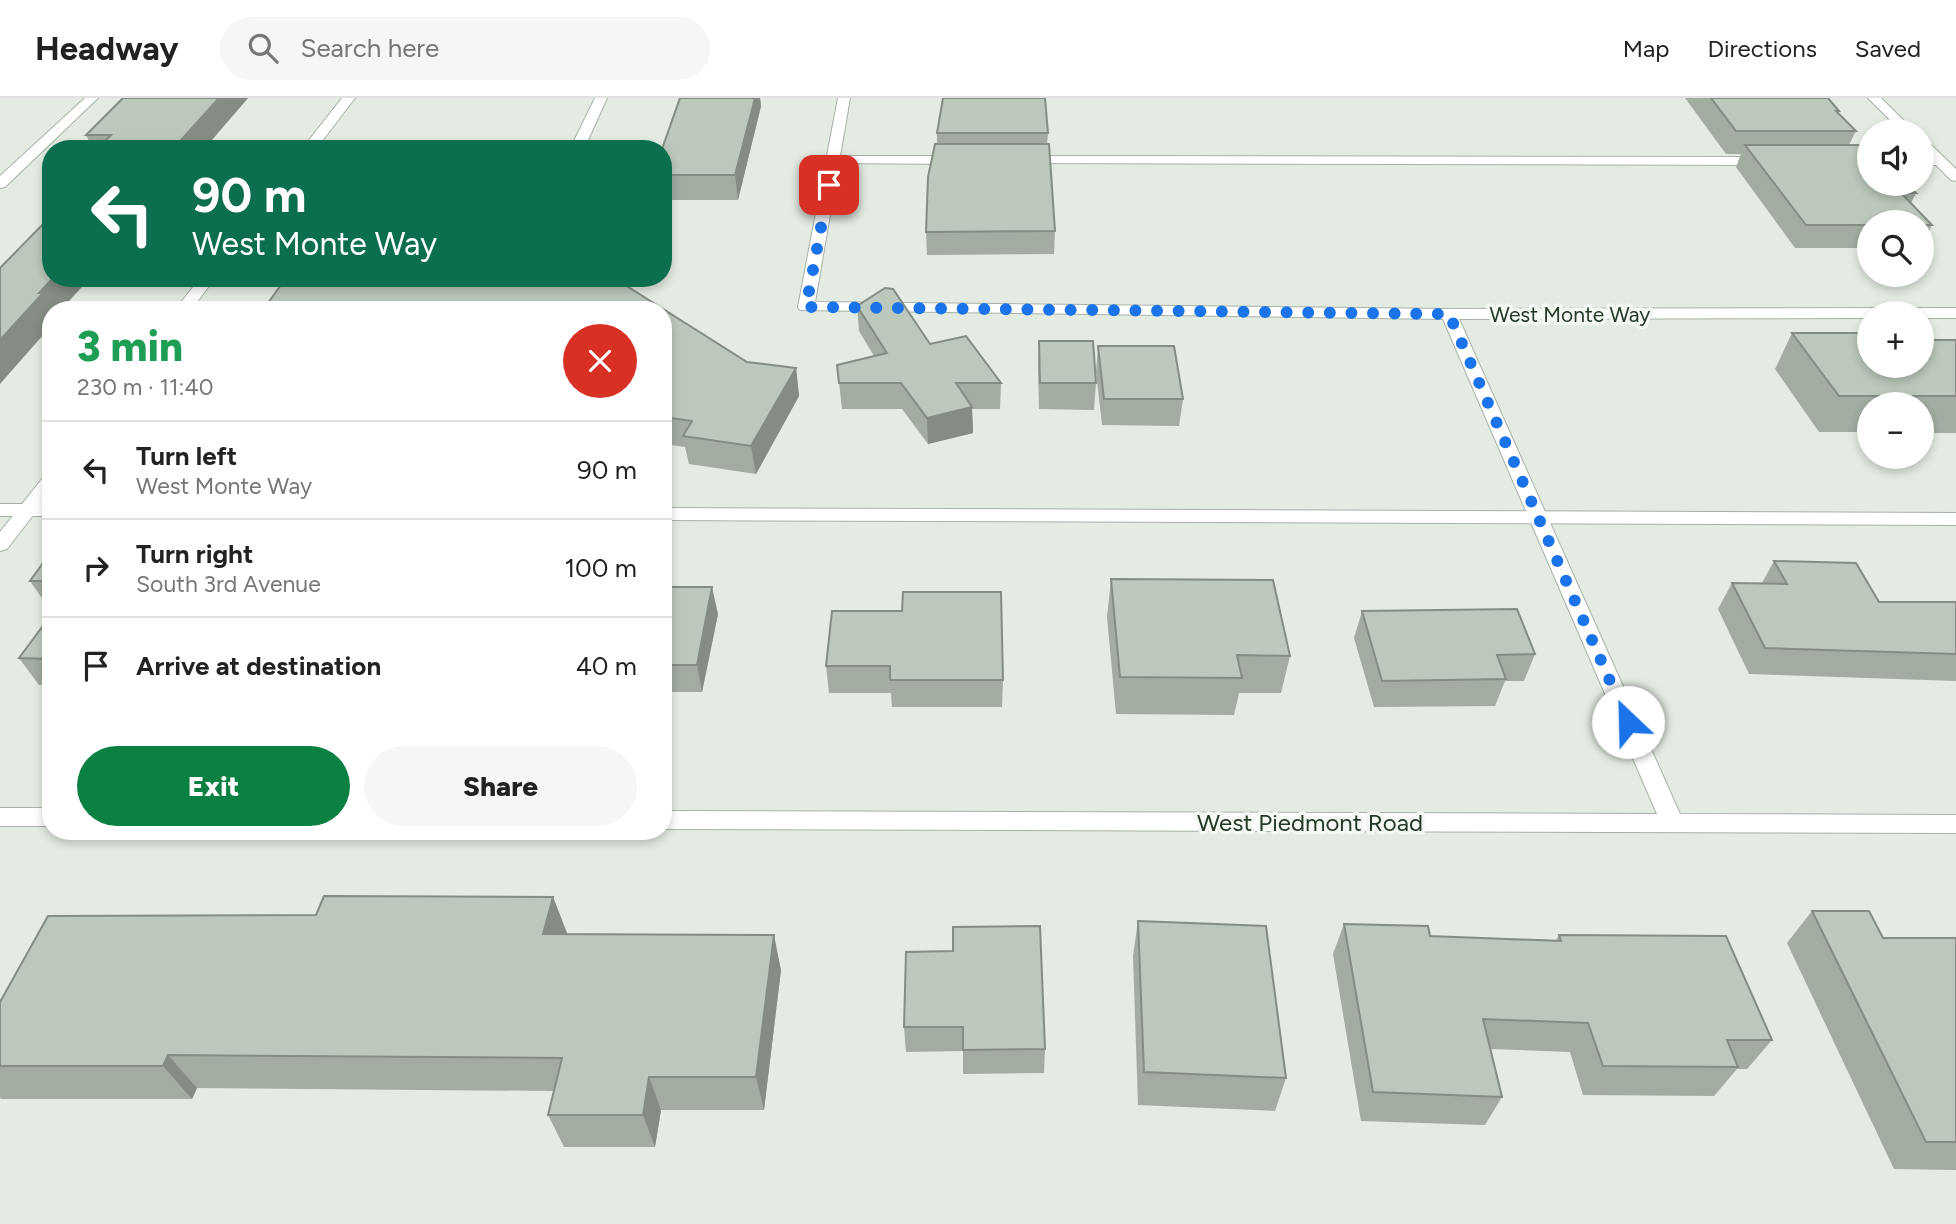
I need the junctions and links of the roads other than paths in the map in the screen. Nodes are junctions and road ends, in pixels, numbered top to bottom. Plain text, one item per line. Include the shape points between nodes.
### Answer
1 (92, 98) edge
2 (349, 98) edge
3 (601, 98) edge
4 (844, 98) edge
5 (1874, 98) edge
6 (1896, 119) edge
7 (47, 140) edge
8 (316, 140) edge
9 (582, 140) edge
10 (42, 145) edge
11 (1934, 156) edge
12 (833, 160) junction
13 (973, 160) edge
14 (1001, 160) edge
15 (1785, 161) edge
16 (1934, 161) edge
17 (1939, 161) junction
18 (1956, 177) edge
19 (0, 184) edge
20 (201, 287) edge
21 (190, 301) edge
22 (1956, 313) edge
23 (1449, 314) junction
24 (42, 491) edge
25 (0, 510) edge
26 (27, 510) junction
27 (42, 510) edge
28 (672, 514) edge
29 (1539, 517) junction
30 (1956, 519) edge
31 (0, 545) edge
32 (0, 817) edge
33 (42, 817) edge
34 (672, 820) edge
35 (1673, 824) junction
36 (1956, 824) edge

1 - 7 street
2 - 8 street
3 - 9 street
4 - 12 street
5 - 6 street
10 - 19 street
11 - 17 street
12 - 13 street
12 - 23 street, West Monte Way via 806,307
14 - 15 street
16 - 17 street
17 - 18 street
20 - 21 street
22 - 23 street, West Monte Way
23 - 29 street
24 - 26 street
25 - 26 street
26 - 27 street
26 - 31 street
28 - 29 street
29 - 30 street
29 - 35 street
32 - 33 street
34 - 35 street, West Piedmont Road
35 - 36 street, West Piedmont Road

